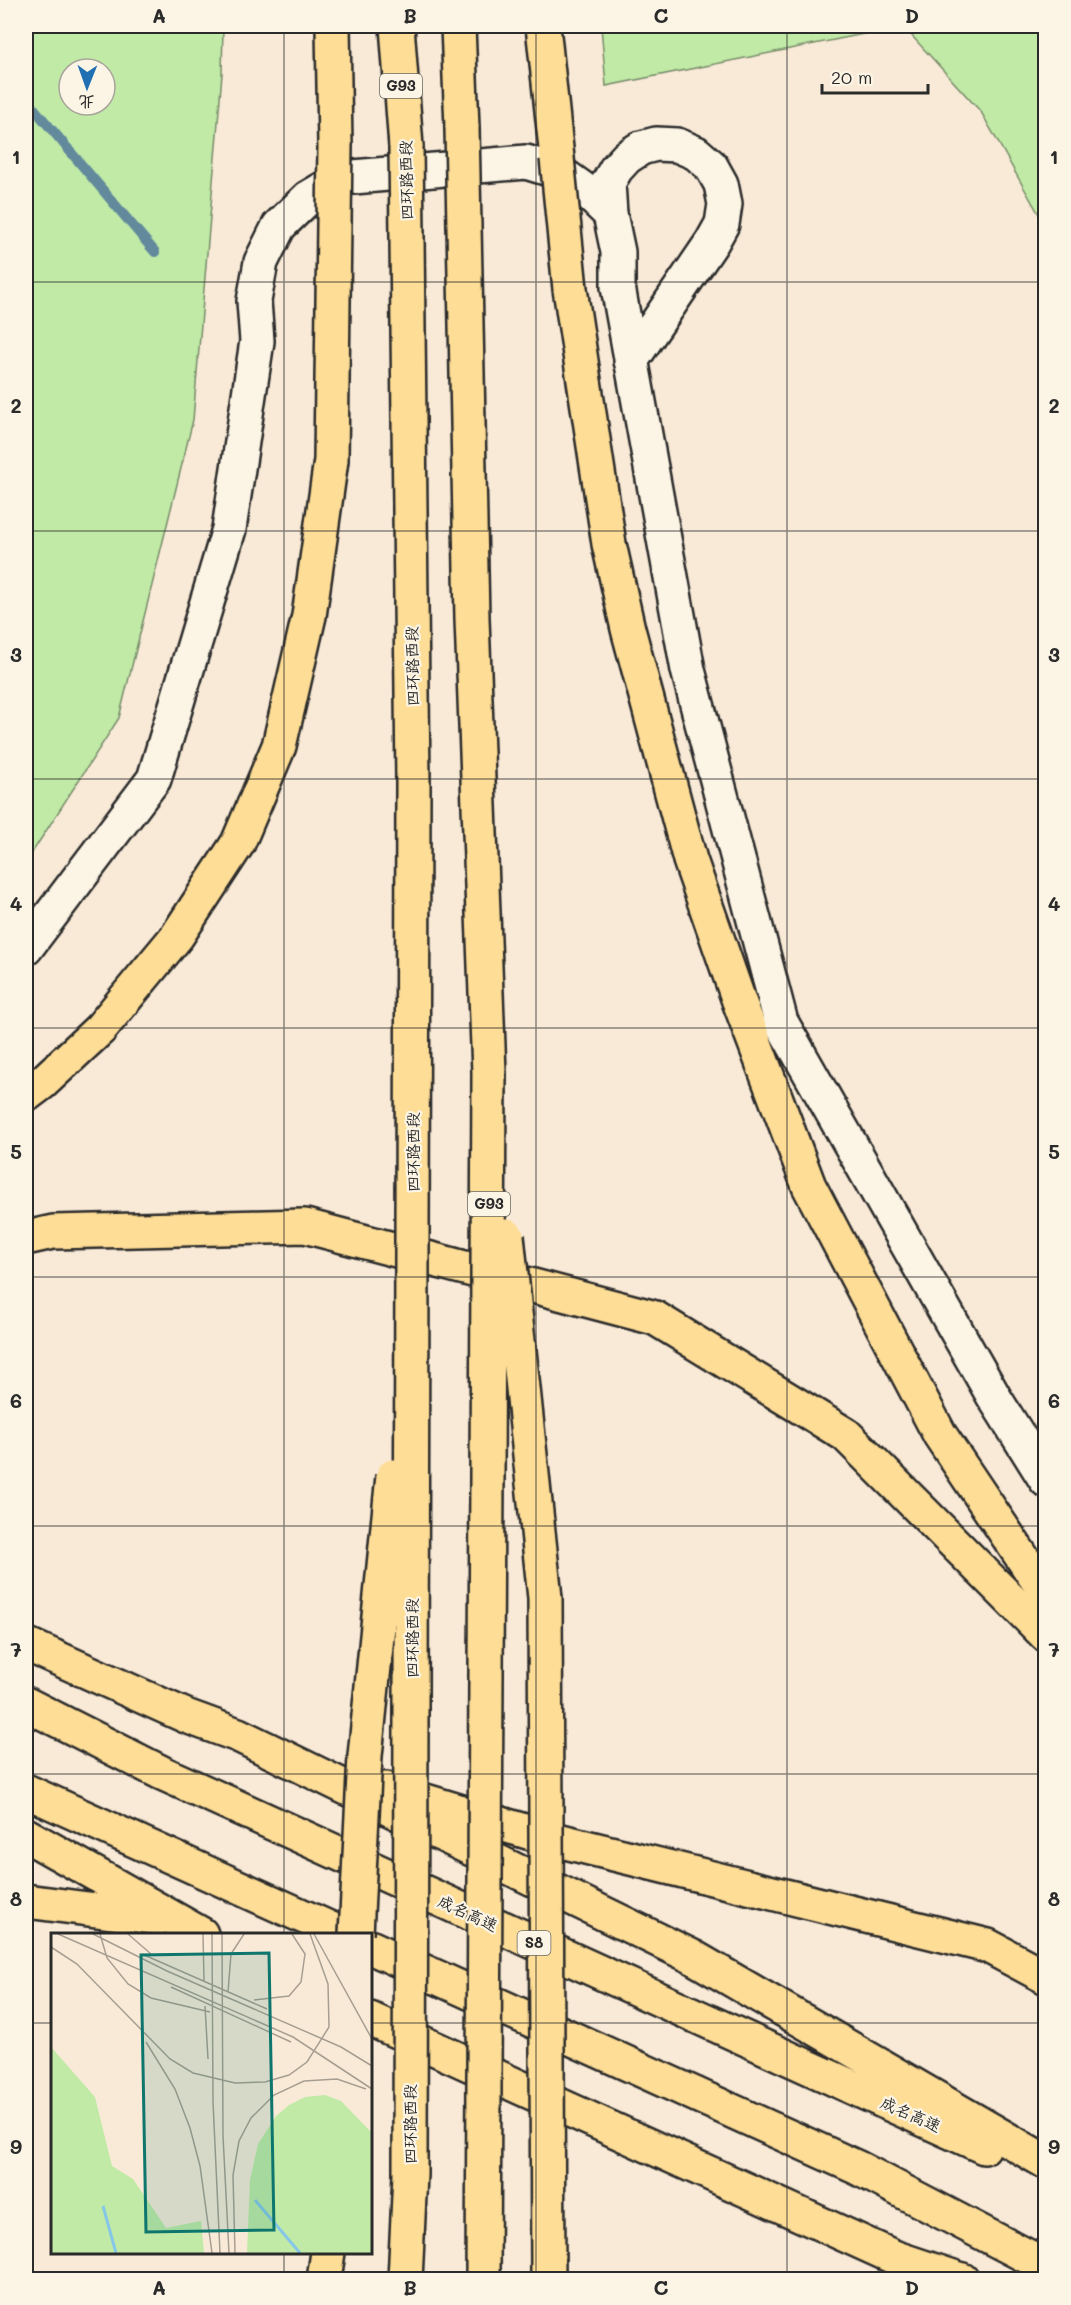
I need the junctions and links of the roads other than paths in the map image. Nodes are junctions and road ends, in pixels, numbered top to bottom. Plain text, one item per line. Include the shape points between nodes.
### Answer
1 (333, 26) edge
2 (396, 26) edge
3 (458, 26) edge
4 (543, 26) edge
5 (610, 214) junction
6 (631, 361) junction
7 (26, 948) edge
8 (489, 1073) junction
9 (26, 1095) edge
10 (26, 1238) edge
11 (412, 1287) junction
12 (1046, 1480) edge
13 (1046, 1593) edge
14 (1046, 1635) edge
15 (26, 1644) edge
16 (26, 1704) edge
17 (238, 1735) junction
18 (26, 1791) edge
19 (26, 1835) edge
20 (26, 1901) edge
21 (188, 1928) edge
22 (338, 1933) edge
23 (356, 1933) edge
24 (372, 1948) edge
25 (1046, 1977) edge
26 (372, 2020) edge
27 (1046, 2162) edge
28 (1046, 2175) edge
29 (328, 2254) edge
30 (896, 2258) junction
31 (1046, 2266) edge
32 (324, 2280) edge
33 (405, 2280) edge
34 (483, 2280) edge
35 (548, 2280) edge
36 (929, 2280) edge
37 (962, 2280) edge

1 - 9 highway, bridge via 331,460 309,616 279,746 238,843 177,936 100,1029
2 - 11 highway, 四环路西段 / G93, bridge via 406,147 413,783
3 - 8 highway, G93, bridge via 472,619
4 - 13 highway, bridge via 570,289 609,544 690,860 814,1196 940,1435
5 - 6 street
5 - 6 street via 608,183 627,157 641,148 677,145 696,153 711,166 722,184 722,224
5 - 7 street via 559,172 526,162 342,178 308,198 279,226 261,262 254,301 257,341 229,529 154,779
6 - 12 street via 688,670 781,1022 994,1397
8 - 34 highway, G93, bridge
8 - 35 highway, bridge via 545,1598
10 - 14 highway via 54,1232 305,1226 655,1318 846,1434
11 - 23 highway, bridge via 365,1755
11 - 33 highway, 四环路西段 / G93, bridge via 410,2174
15 - 17 highway via 186,1716
16 - 28 highway, 成名高速 / S8 via 162,1773
17 - 25 highway via 386,1789 541,1836 988,1946
17 - 27 highway via 693,1957
18 - 22 highway
19 - 21 highway
20 - 21 highway
24 - 31 highway via 858,2168
26 - 30 highway
29 - 32 highway
30 - 36 highway
30 - 37 highway

